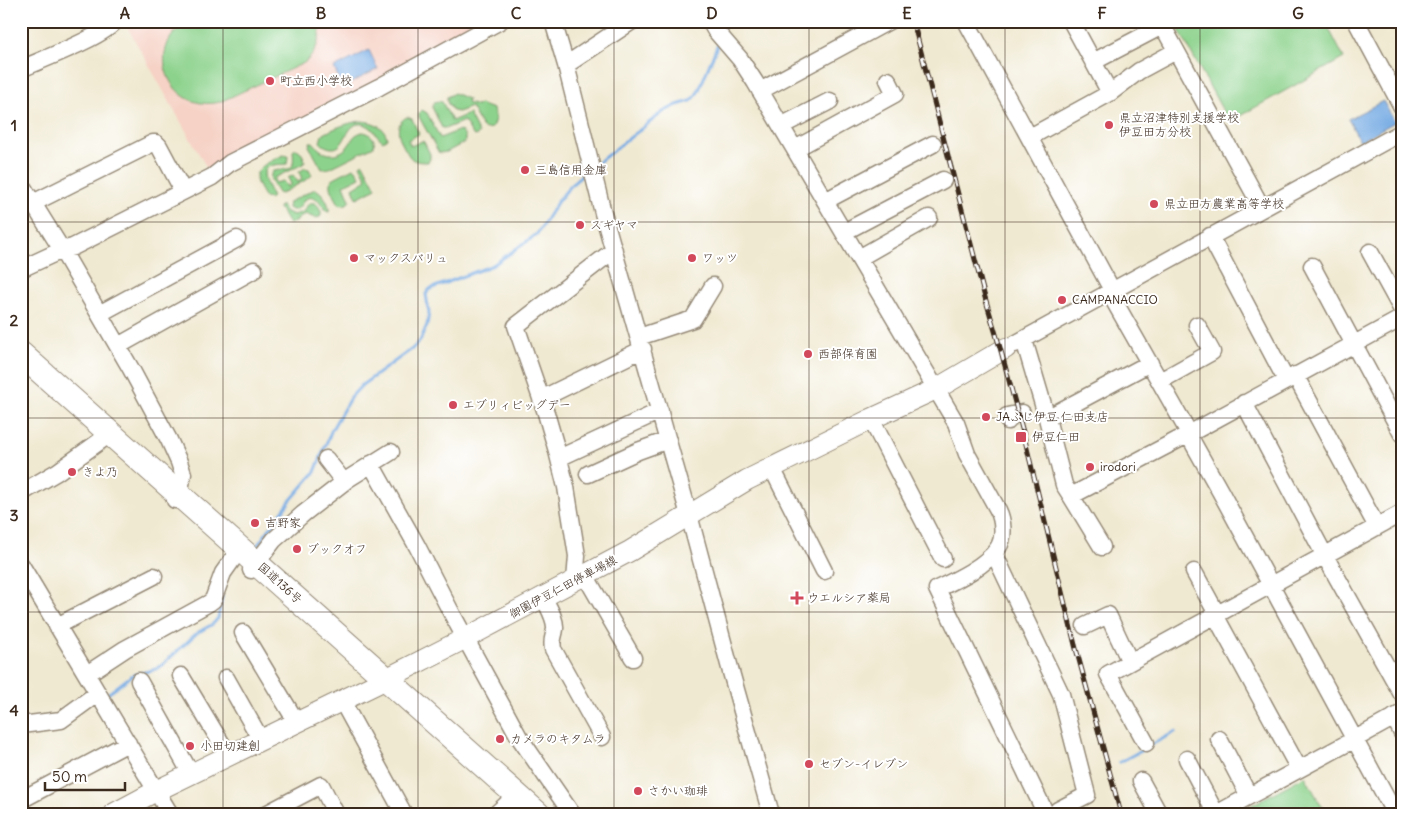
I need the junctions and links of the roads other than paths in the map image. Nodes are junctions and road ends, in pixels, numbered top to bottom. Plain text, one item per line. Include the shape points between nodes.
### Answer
1 (115, 21) edge
2 (500, 21) edge
3 (553, 21) edge
4 (632, 21) edge
5 (710, 21) edge
6 (889, 21) edge
7 (966, 21) edge
8 (1070, 21) edge
9 (1356, 21) edge
10 (1161, 24) edge
11 (724, 29) edge
12 (1176, 51) junction
13 (1093, 62) junction
14 (566, 65) junction
15 (21, 69) edge
16 (888, 80) dead end
17 (760, 91) junction
18 (1110, 93) junction
19 (830, 102) dead end
20 (1402, 107) edge
21 (781, 126) junction
22 (1402, 132) edge
23 (1030, 137) junction
24 (933, 144) dead end
25 (795, 149) junction
26 (943, 180) dead end
27 (21, 184) edge
28 (183, 192) junction
29 (825, 201) junction
30 (33, 203) junction
31 (1262, 208) junction
32 (928, 218) dead end
33 (844, 232) junction
34 (1210, 236) junction
35 (237, 239) dead end
36 (62, 250) junction
37 (614, 250) junction
38 (1370, 252) dead end
39 (859, 258) junction
40 (1312, 266) dead end
41 (21, 269) edge
42 (254, 270) dead end
43 (713, 286) dead end
44 (1111, 291) junction
45 (1402, 310) edge
46 (99, 314) junction
47 (1402, 318) edge
48 (1197, 326) dead end
49 (641, 343) junction
50 (1015, 344) junction
51 (1353, 344) junction
52 (118, 346) junction
53 (21, 354) edge
54 (1150, 363) junction
55 (21, 368) edge
56 (1291, 377) junction
57 (1160, 381) junction
58 (936, 389) junction
59 (540, 399) junction
60 (1244, 403) junction
61 (660, 411) junction
62 (1047, 418) junction
63 (871, 419) junction
64 (1188, 434) junction
65 (1402, 434) edge
66 (103, 439) junction
67 (668, 440) junction
68 (391, 452) dead end
69 (559, 458) junction
70 (326, 459) dead end
71 (371, 464) junction
72 (772, 468) junction
73 (588, 474) dead end
74 (344, 482) junction
75 (21, 493) edge
76 (1071, 496) junction
77 (176, 498) junction
78 (1402, 514) edge
79 (690, 515) junction
80 (1377, 527) junction
81 (1102, 547) dead end
82 (994, 553) junction
83 (1325, 556) junction
84 (943, 559) dead end
85 (248, 563) junction
86 (21, 565) edge
87 (824, 571) dead end
88 (1194, 572) dead end
89 (154, 576) dead end
90 (580, 578) junction
91 (1270, 585) junction
92 (27, 588) edge
93 (544, 598) junction
94 (1216, 615) junction
95 (57, 626) junction
96 (1085, 626) dead end
97 (243, 633) dead end
98 (466, 638) junction
99 (633, 658) dead end
100 (1130, 662) junction
101 (87, 674) junction
102 (181, 676) dead end
103 (226, 678) dead end
104 (138, 680) dead end
105 (382, 681) junction
106 (98, 693) junction
107 (1402, 694) edge
108 (342, 701) junction
109 (1398, 715) edge
110 (297, 723) junction
111 (21, 725) edge
112 (1402, 733) edge
113 (602, 737) dead end
114 (1219, 739) dead end
115 (1355, 739) junction
116 (261, 740) junction
117 (128, 743) junction
118 (1146, 743) dead end
119 (229, 756) junction
120 (1187, 759) dead end
121 (1299, 769) junction
122 (191, 774) junction
123 (1141, 781) dead end
124 (156, 791) junction
125 (1249, 796) junction
126 (21, 800) edge
127 (508, 810) edge
128 (112, 814) edge
129 (170, 814) edge
130 (266, 814) edge
131 (336, 814) edge
132 (404, 814) edge
133 (538, 814) edge
134 (572, 814) edge
135 (771, 814) edge
136 (1047, 814) edge
137 (1055, 814) edge
138 (1160, 814) edge
139 (1216, 814) edge
140 (1395, 814) edge

1 - 15 street via 108,29
2 - 28 street via 230,163
3 - 14 street
4 - 14 street
5 - 11 street
6 - 17 street
7 - 23 street
8 - 13 street
9 - 20 street
10 - 12 street
10 - 13 street
11 - 17 street
12 - 18 street via 1139,71
12 - 31 street
13 - 18 street
14 - 37 street
16 - 25 street via 895,94
17 - 21 street
18 - 23 street
19 - 21 street
21 - 25 street
22 - 31 street
23 - 44 street
24 - 29 street
25 - 29 street
26 - 33 street
27 - 30 street
28 - 30 street via 156,143
28 - 36 street
29 - 33 street
30 - 36 street
31 - 34 street
32 - 39 street
33 - 39 street
34 - 44 street
34 - 56 street
35 - 46 street
36 - 41 street
36 - 46 street
37 - 49 street
37 - 59 street via 516,326
38 - 45 street
39 - 58 street
40 - 51 street
42 - 52 street
43 - 49 street via 693,319
44 - 50 street
44 - 54 street
46 - 52 street
47 - 51 street
48 - 57 street via 1212,352
49 - 59 street
49 - 61 street
50 - 58 main road, 御園伊豆仁田停車場線
50 - 62 street
51 - 56 street
51 - 65 street
52 - 77 street via 179,462 183,474
53 - 77 highway, 国道136号
54 - 57 street
54 - 62 street
55 - 66 highway, 国道136号
56 - 60 street
56 - 80 street
57 - 64 street
58 - 63 main road, 御園伊豆仁田停車場線
58 - 82 street via 1002,517 1000,546
59 - 69 street
60 - 64 street
60 - 83 street
61 - 67 street
61 - 69 street
62 - 76 street via 1064,485
63 - 72 main road, 御園伊豆仁田停車場線
63 - 84 street
64 - 76 street
64 - 91 street
66 - 75 street
66 - 77 highway, 国道136号
67 - 73 street
67 - 79 street
68 - 71 street
69 - 90 street
70 - 74 street
71 - 74 street
71 - 98 street
72 - 79 main road, 御園伊豆仁田停車場線
72 - 87 street
74 - 85 street
76 - 81 street
77 - 85 highway, 国道136号
78 - 80 street
79 - 90 main road, 御園伊豆仁田停車場線
79 - 135 street
80 - 83 street
82 - 136 street via 969,573 937,589
82 - 137 street via 1061,694 1087,795
83 - 91 street
83 - 107 street
85 - 101 street via 223,573 209,603
85 - 105 highway, 国道136号
86 - 92 street
88 - 94 street
89 - 95 street
90 - 93 main road, 御園伊豆仁田停車場線
90 - 99 street
91 - 94 street
91 - 115 street
92 - 95 street
93 - 98 main road, 御園伊豆仁田停車場線
93 - 113 street via 555,622 553,649
94 - 100 street
94 - 121 street
95 - 101 street
96 - 100 street via 1108,615
97 - 110 street
98 - 105 main road, 御園伊豆仁田停車場線
98 - 134 street via 519,737
100 - 118 street via 1108,674
101 - 106 street
102 - 119 street
103 - 116 street
104 - 122 street
105 - 108 main road, 御園伊豆仁田停車場線
105 - 127 highway, 国道136号
105 - 133 highway, 国道136号
106 - 111 street via 61,720
106 - 117 street
108 - 110 main road, 御園伊豆仁田停車場線
108 - 132 street
109 - 112 street
109 - 115 street
110 - 116 main road, 御園伊豆仁田停車場線
114 - 125 street
115 - 121 street
115 - 140 street
116 - 119 main road, 御園伊豆仁田停車場線
117 - 124 street
117 - 126 street
119 - 122 main road, 御園伊豆仁田停車場線
120 - 139 street
121 - 125 street
122 - 124 main road, 御園伊豆仁田停車場線
123 - 138 street
124 - 128 main road, 御園伊豆仁田停車場線
124 - 129 street
125 - 139 street
130 - 131 street via 321,786

